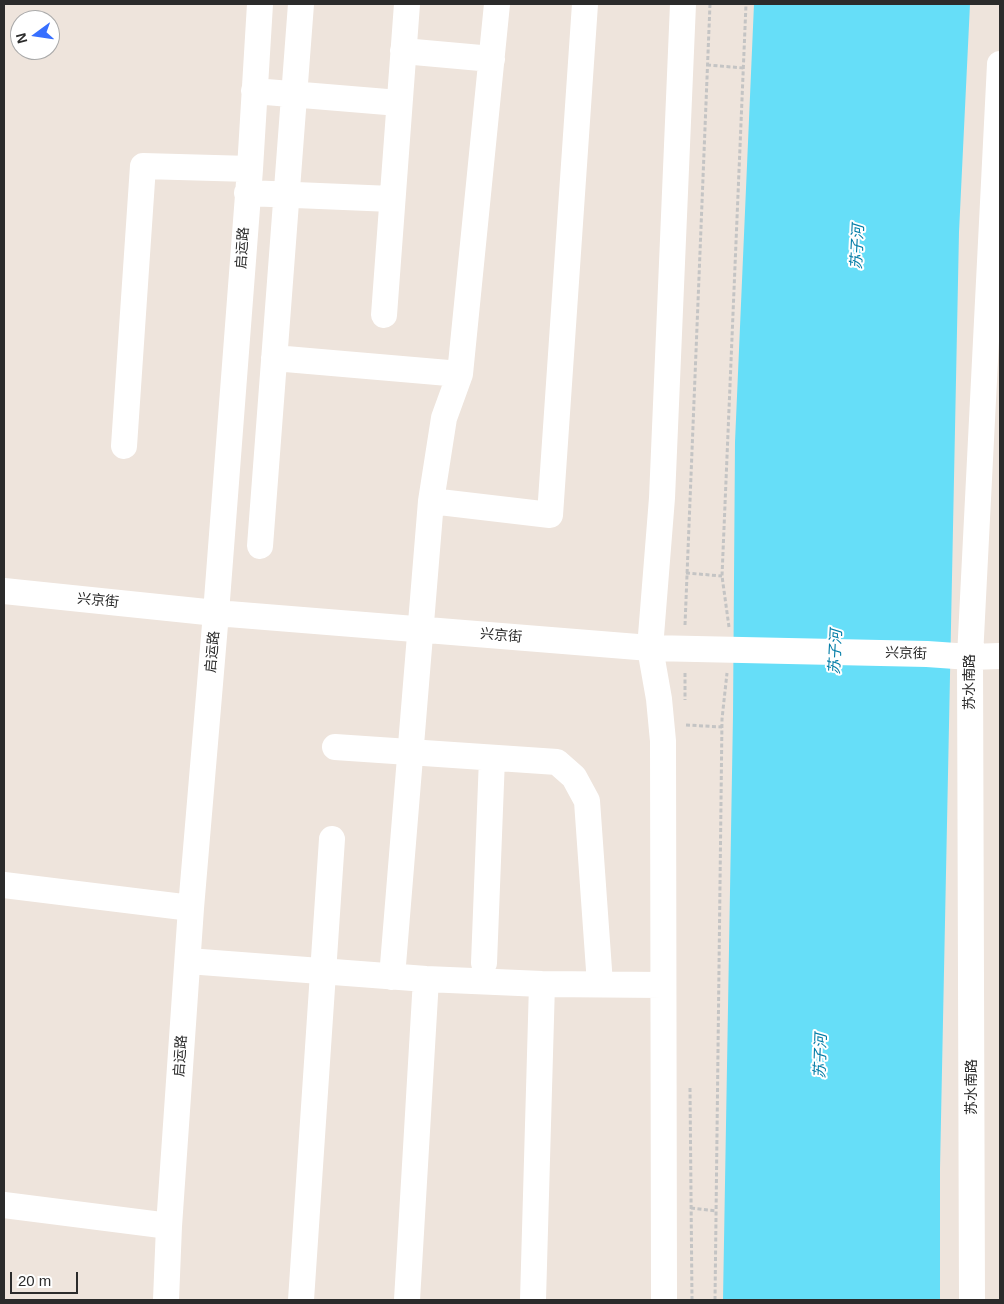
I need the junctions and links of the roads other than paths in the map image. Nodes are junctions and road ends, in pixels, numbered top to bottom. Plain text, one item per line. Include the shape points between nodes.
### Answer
1 (260, 4) edge
2 (301, 4) edge
3 (407, 4) edge
4 (497, 4) edge
5 (585, 4) edge
6 (683, 4) edge
7 (403, 51) junction
8 (492, 59) junction
9 (1000, 64) edge
10 (254, 92) junction
11 (294, 95) junction
12 (399, 103) junction
13 (249, 181) junction
14 (287, 194) junction
15 (392, 199) junction
16 (384, 316) dead end
17 (274, 358) junction
18 (460, 374) junction
19 (124, 446) dead end
20 (431, 502) junction
21 (260, 546) dead end
22 (4, 591) edge
23 (216, 613) junction
24 (420, 629) junction
25 (650, 648) junction
26 (1000, 656) edge
27 (970, 658) junction
28 (335, 747) dead end
29 (411, 752) junction
30 (492, 758) junction
31 (332, 839) dead end
32 (4, 885) edge
33 (191, 908) junction
34 (188, 961) junction
35 (484, 963) dead end
36 (324, 972) junction
37 (392, 977) junction
38 (426, 979) junction
39 (542, 984) junction
40 (600, 984) junction
41 (663, 985) junction
42 (4, 1205) edge
43 (169, 1226) junction
44 (166, 1300) edge
45 (301, 1300) edge
46 (407, 1300) edge
47 (533, 1300) edge
48 (664, 1300) edge
49 (972, 1300) edge

1 - 10 street, 启运路
2 - 11 street
3 - 7 street
4 - 8 street
5 - 20 street via 550,515
6 - 25 street via 662,489
7 - 8 street
7 - 12 street
8 - 18 street
9 - 27 street, 苏水南路
10 - 11 street
10 - 13 street, 启运路
11 - 12 street
11 - 14 street
12 - 15 street
13 - 14 street
13 - 19 street via 144,166
13 - 23 street, 启运路
14 - 15 street
14 - 17 street
15 - 16 street
17 - 18 street
17 - 21 street
18 - 20 street via 444,418
20 - 24 street
22 - 23 street, 兴京街
23 - 24 street, 兴京街
23 - 33 street, 启运路
24 - 25 street, 兴京街
24 - 29 street
25 - 27 street, 兴京街 via 927,654
25 - 41 street via 663,741
26 - 27 street, 兴京街
27 - 49 street, 苏水南路
28 - 29 street
29 - 30 street
29 - 37 street
30 - 35 street
30 - 40 street via 557,762 574,777 586,802
31 - 36 street
32 - 33 street
33 - 34 street, 启运路
34 - 36 street
34 - 43 street, 启运路
36 - 37 street
36 - 45 street
37 - 38 street
38 - 39 street
38 - 46 street
39 - 40 street
39 - 47 street
40 - 41 street
41 - 48 street
42 - 43 street
43 - 44 street, 启运路

